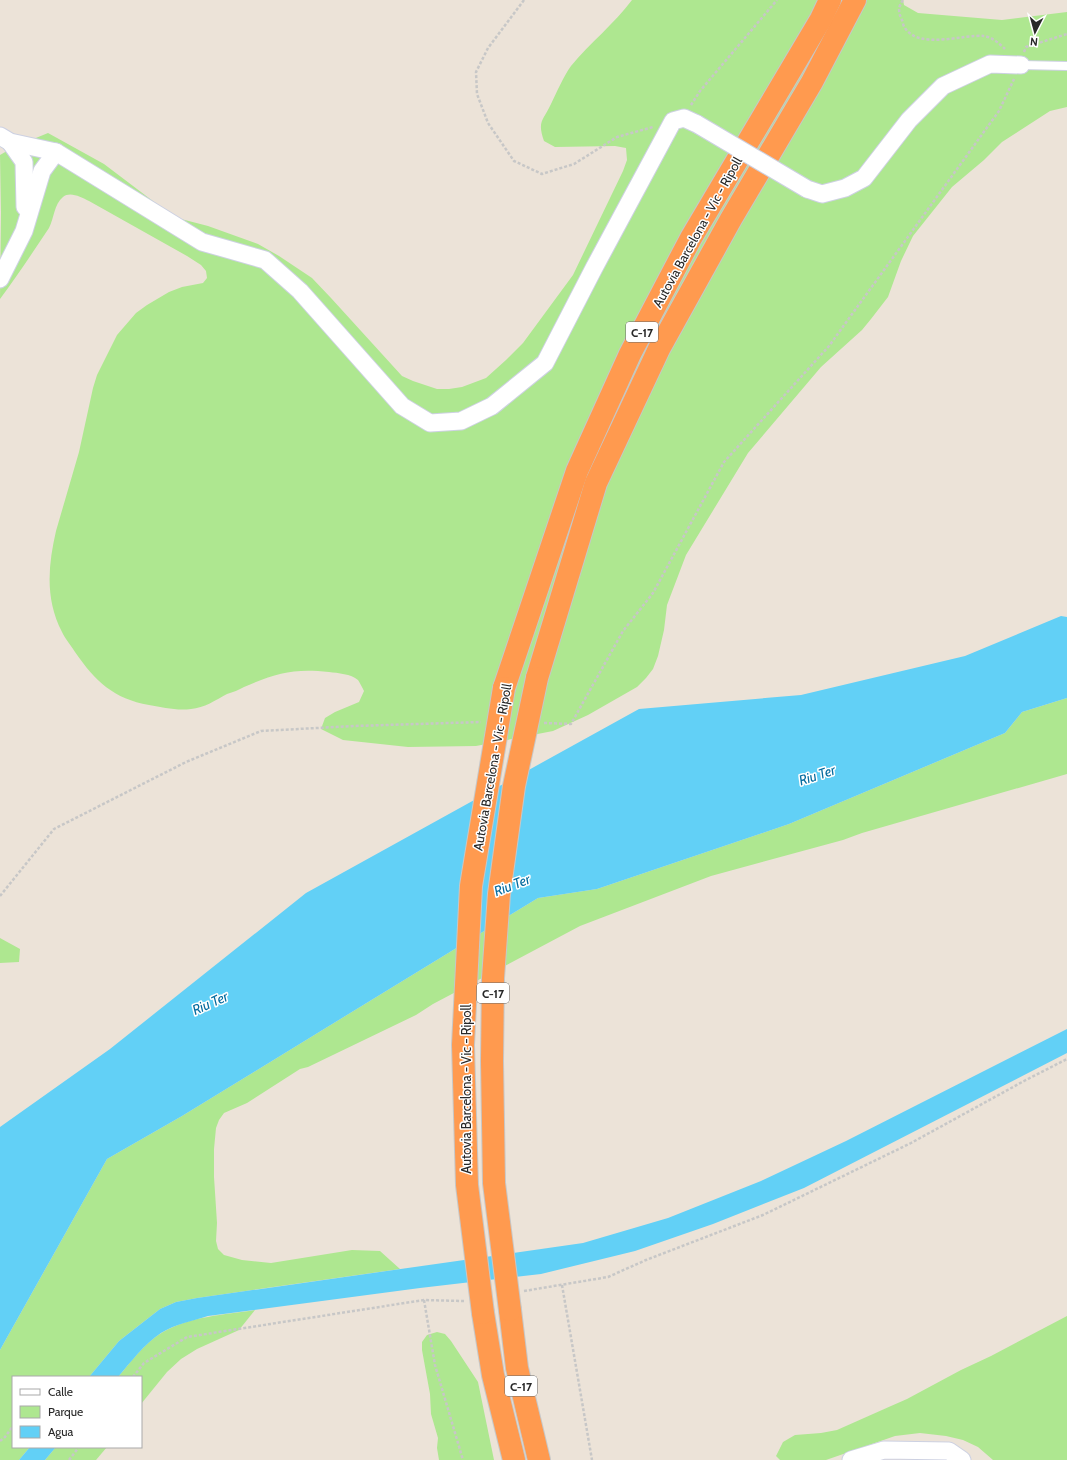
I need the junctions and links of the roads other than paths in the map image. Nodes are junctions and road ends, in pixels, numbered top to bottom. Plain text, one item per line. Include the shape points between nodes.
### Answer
1 (830, 0) edge
2 (856, 0) edge
3 (1021, 65) joint
4 (1067, 66) edge
5 (5, 139) edge
6 (56, 152) junction
7 (24, 231) junction
8 (0, 279) edge
9 (514, 1460) edge
10 (539, 1460) edge
11 (851, 1460) edge
12 (962, 1460) edge

1 - 9 highway, Autovia Barcelona - Vic - Ripoll / C-17, bridge via 691,238 630,354 577,471 504,688 471,886 463,1045 467,1185 476,1306
2 - 10 highway, Autovia Barcelona - Vic - Ripoll / C-17, bridge via 660,349 596,483 537,678 514,786 499,894 493,978 492,1061 494,1183 514,1301 517,1368
3 - 4 lane
3 - 6 street, bridge via 990,64 943,86 909,120 864,178 845,188 822,194 808,189 685,121 594,268 545,363 492,406 461,421 430,423 402,406 300,291 265,260 202,242
5 - 6 street
5 - 7 street via 24,162
6 - 7 street via 42,172
7 - 8 street
11 - 12 street via 884,1450 949,1451

